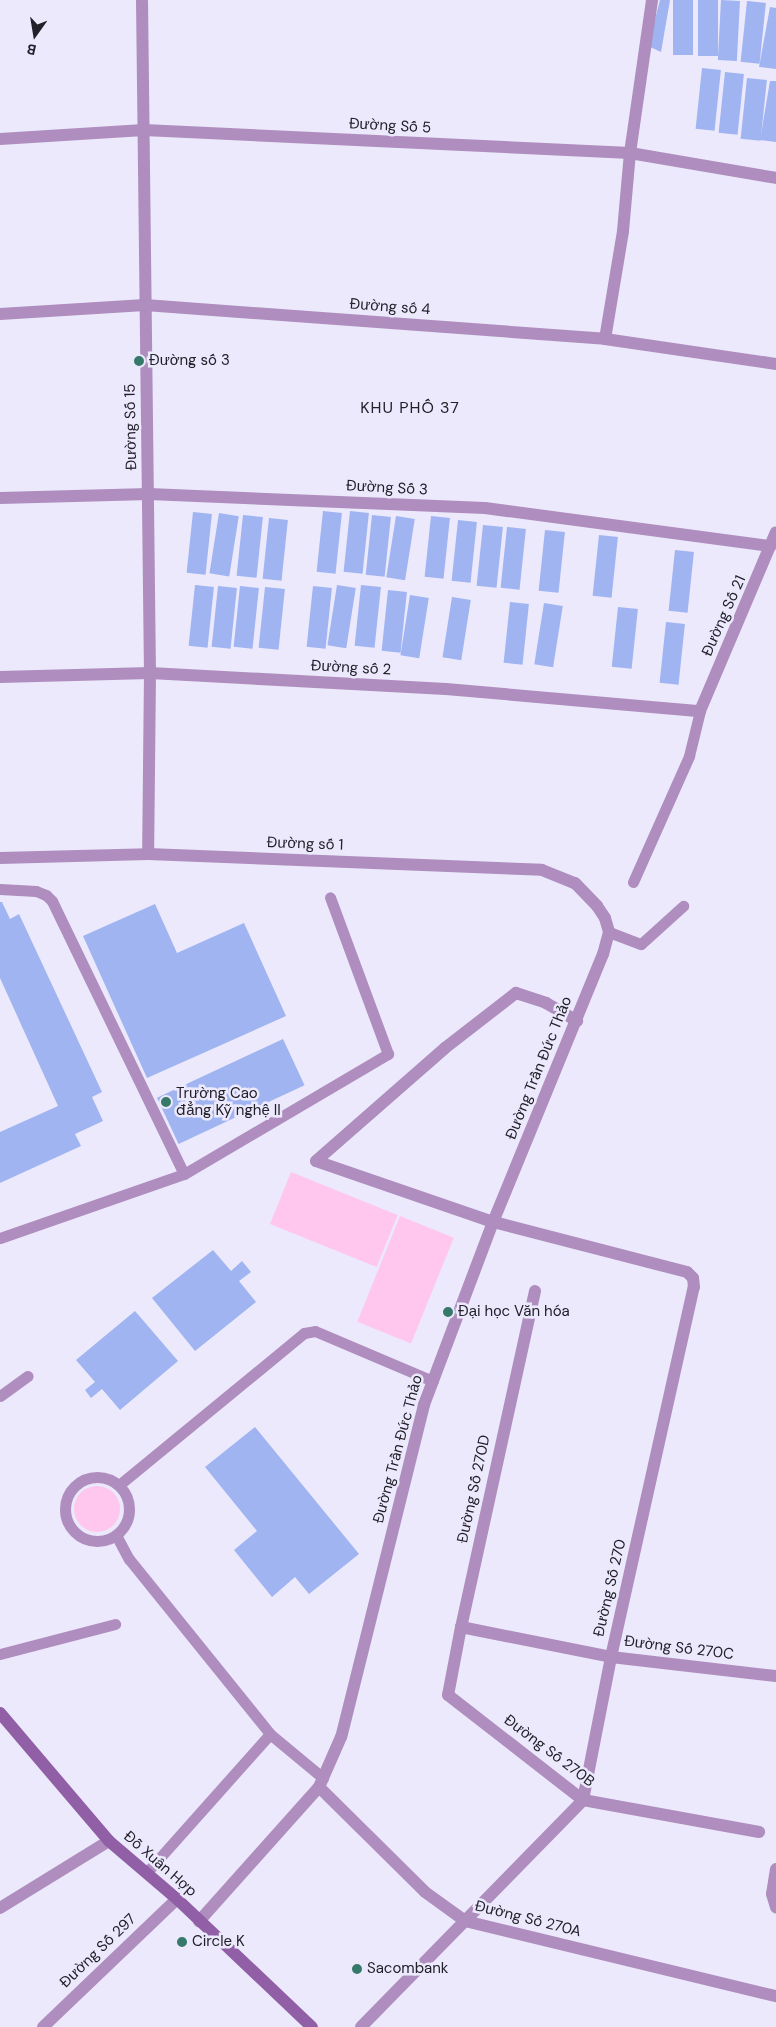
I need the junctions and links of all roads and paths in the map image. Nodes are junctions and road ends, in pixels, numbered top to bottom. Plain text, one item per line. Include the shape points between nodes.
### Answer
1 (142, 0) edge
2 (652, 0) edge
3 (144, 130) junction
4 (0, 139) edge
5 (630, 153) junction
6 (776, 178) edge
7 (145, 306) junction
8 (0, 314) edge
9 (605, 339) junction
10 (776, 364) edge
11 (149, 494) junction
12 (0, 498) edge
13 (776, 532) edge
14 (770, 546) junction
15 (776, 566) edge
16 (762, 570) junction
17 (150, 673) junction
18 (0, 677) edge
19 (700, 711) junction
20 (148, 854) junction
21 (0, 858) edge
22 (633, 882) dead end
23 (0, 889) edge
24 (330, 897) dead end
25 (683, 906) dead end
26 (609, 932) junction
27 (577, 1021) junction
28 (184, 1174) junction
29 (493, 1222) junction
30 (0, 1238) edge
31 (535, 1291) dead end
32 (28, 1376) dead end
33 (433, 1381) junction
34 (0, 1396) edge
35 (119, 1485) junction
36 (116, 1535) junction
37 (115, 1624) dead end
38 (461, 1627) junction
39 (0, 1654) edge
40 (611, 1657) junction
41 (776, 1676) edge
42 (448, 1695) joint
43 (1, 1718) edge
44 (270, 1734) junction
45 (321, 1782) junction
46 (583, 1800) junction
47 (759, 1832) dead end
48 (109, 1841) junction
49 (776, 1869) edge
50 (146, 1873) junction
51 (176, 1899) junction
52 (776, 1907) edge
53 (0, 1908) edge
54 (199, 1921) junction
55 (465, 1921) junction
56 (776, 1996) edge
57 (43, 2027) edge
58 (312, 2027) edge
59 (362, 2027) edge

1 - 3 street, Đường Số 15
2 - 5 street
3 - 4 street, Đường Số 5
3 - 5 street, Đường Số 5
3 - 7 street, Đường Số 15
5 - 6 street, Đường Số 5
5 - 9 street via 623,231
7 - 8 street, Đường số 4
7 - 9 street, Đường số 4
7 - 11 street, Đường Số 15
9 - 10 street, Đường số 4
11 - 12 street, Đường Số 3
11 - 14 street, Đường Số 3 via 485,508
11 - 17 street, Đường Số 15
13 - 14 street, Đường Số 21
14 - 16 street, Đường Số 21
15 - 16 street
16 - 19 street, Đường Số 21
17 - 18 street, Đường số 2
17 - 19 street, Đường số 2 via 446,689
17 - 20 street, Đường Số 15
19 - 22 lane via 689,756
20 - 21 street, Đường số 1
20 - 26 street, Đường số 1 via 542,870 575,883 597,906
23 - 28 lane via 36,891 52,901
24 - 28 lane via 388,1054
25 - 26 lane via 641,944
26 - 27 street, Đường Trần Đức Thảo via 604,954
27 - 29 street, Đường Trần Đức Thảo
27 - 29 street, Đường Số 270 via 546,1003 516,993 445,1048 316,1160
28 - 30 lane
29 - 33 street, Đường Trần Đức Thảo
29 - 40 street, Đường Số 270 via 687,1272 693,1278 690,1314
31 - 38 street, Đường Số 270D
32 - 34 lane
33 - 35 lane via 315,1331 304,1333
33 - 45 street, Đường Trần Đức Thảo via 424,1405 341,1737
35 - 36 lane via 130,1511
35 - 36 lane via 99,1476 88,1478 70,1491 65,1512 71,1528 84,1538 106,1540
36 - 44 lane via 129,1559
37 - 39 lane
38 - 40 street, Đường Số 270C
38 - 42 street, Đường Số 270D
40 - 41 street, Đường Số 270C
40 - 46 street, Đường Số 270
42 - 46 street, Đường Số 270B
43 - 48 main road, Đỗ Xuân Hợp
44 - 45 lane
44 - 50 lane
45 - 54 street, Đường Trần Đức Thảo
45 - 55 street, Đường Số 270A via 425,1892
46 - 47 street, Đường Số 270B
46 - 55 street
48 - 50 main road, Đỗ Xuân Hợp
48 - 53 street
49 - 52 street via 772,1894
50 - 51 main road, Đỗ Xuân Hợp
51 - 54 main road, Đỗ Xuân Hợp
51 - 57 street, Đường Số 297
54 - 58 main road, Đỗ Xuân Hợp
55 - 56 street, Đường Số 270A
55 - 59 street

